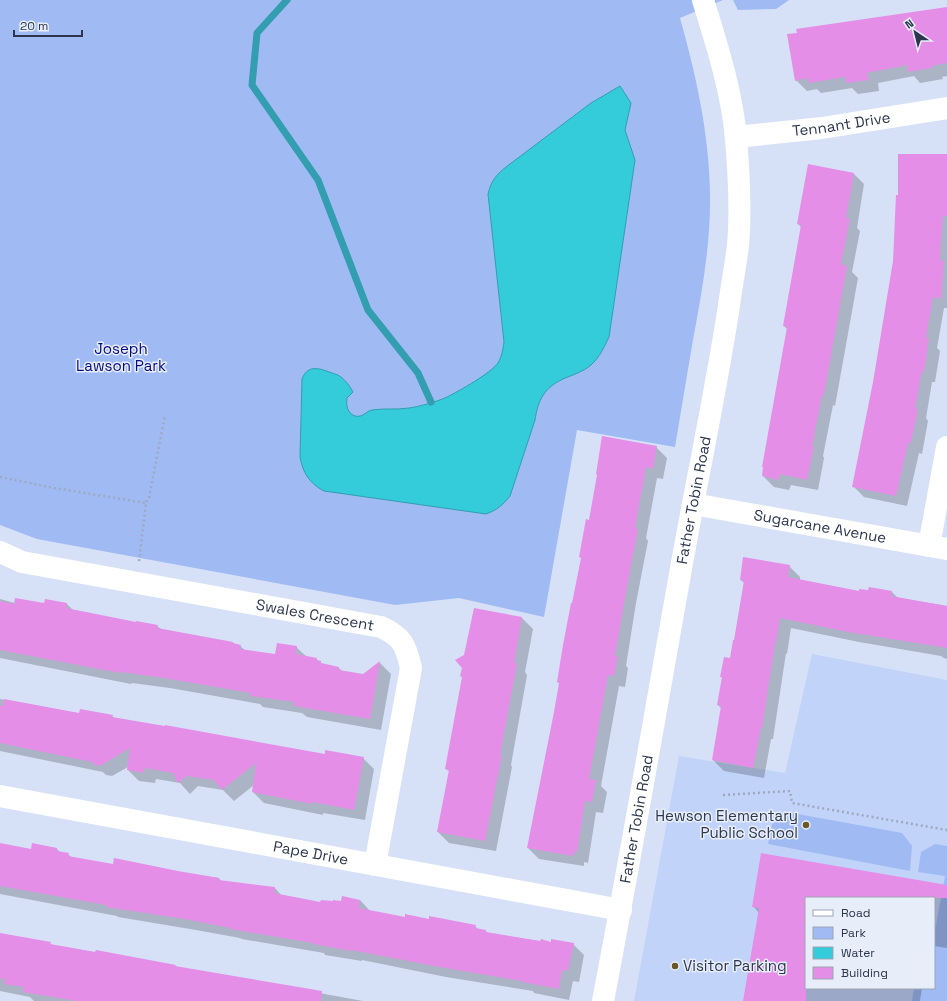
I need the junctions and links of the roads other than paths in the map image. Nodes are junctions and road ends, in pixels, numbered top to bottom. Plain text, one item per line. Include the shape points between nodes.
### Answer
1 (703, 0) edge
2 (947, 108) edge
3 (736, 137) junction
4 (947, 448) edge
5 (693, 504) junction
6 (938, 548) edge
7 (0, 552) edge
8 (0, 796) edge
9 (374, 865) junction
10 (621, 910) junction
11 (604, 1001) edge

1 - 3 street, Father Tobin Road via 722,65
2 - 3 street, Tennant Drive via 822,128
3 - 5 street, Father Tobin Road via 738,246 723,346
4 - 6 street
5 - 6 street, Sugarcane Avenue
5 - 10 street, Father Tobin Road
7 - 9 street, Swales Crescent via 22,562 381,627 393,632 408,652 411,668
8 - 9 street, Pape Drive
9 - 10 street, Pape Drive
10 - 11 street, Father Tobin Road

